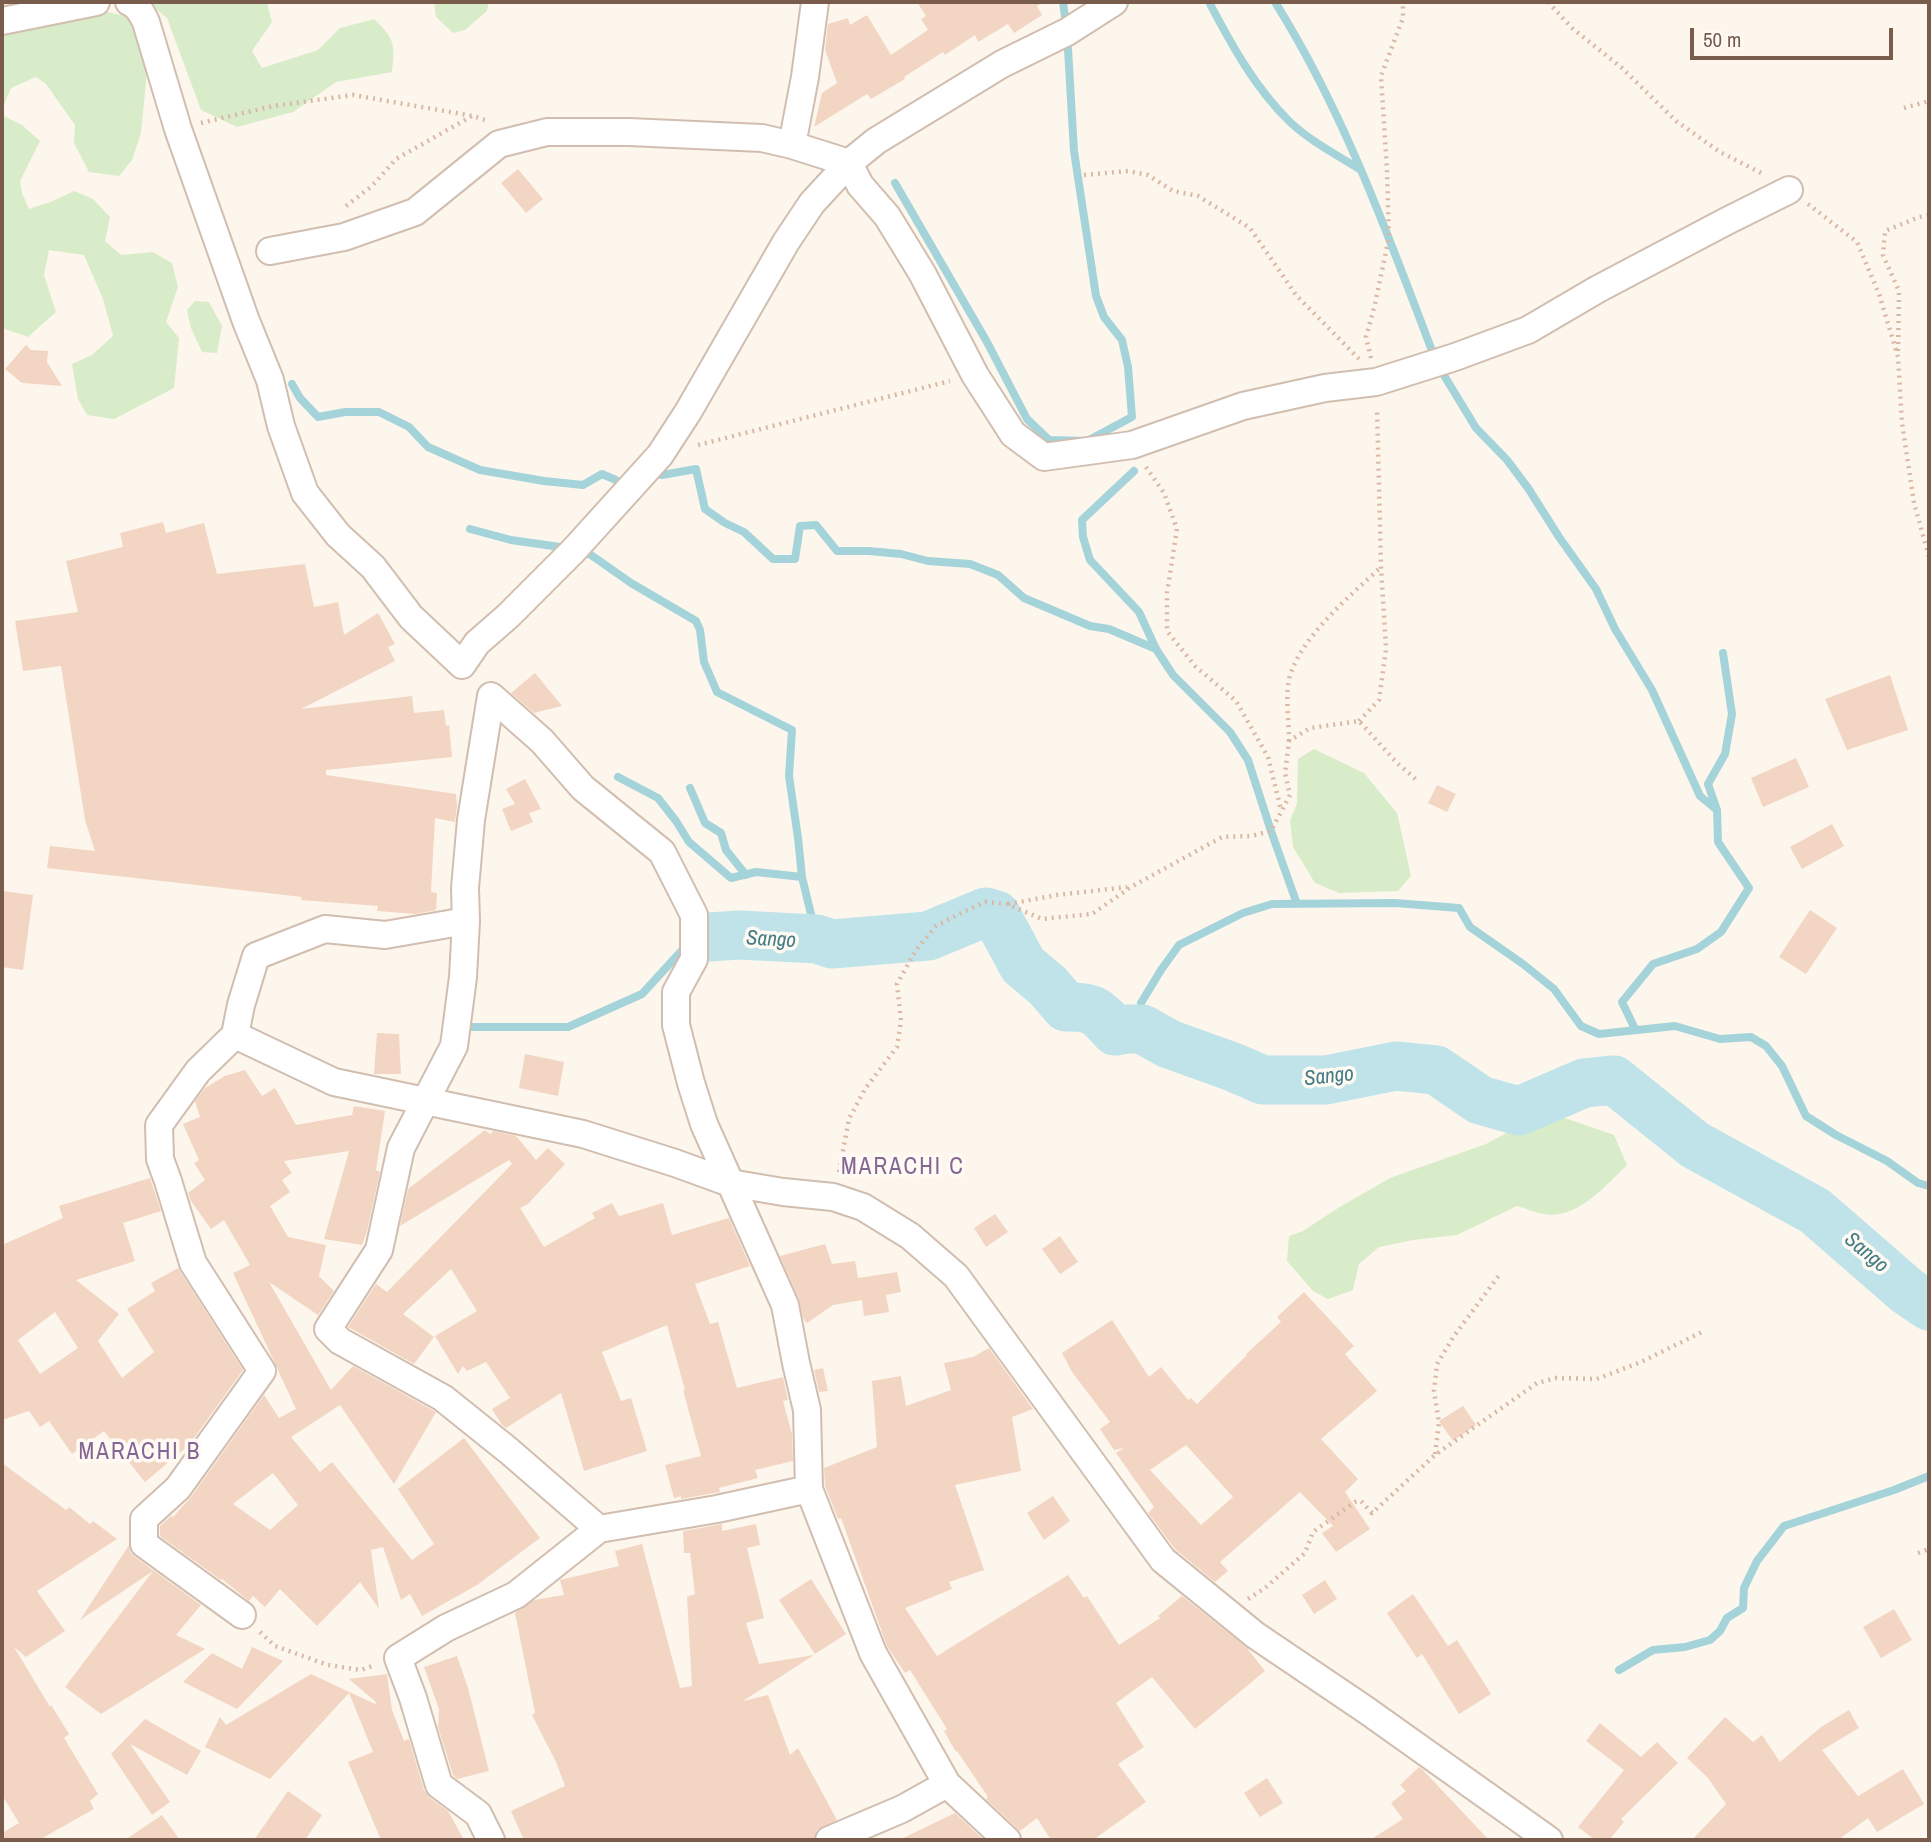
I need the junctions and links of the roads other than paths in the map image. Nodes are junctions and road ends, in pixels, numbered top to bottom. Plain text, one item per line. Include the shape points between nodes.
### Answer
1 (96, 2) edge
2 (129, 2) edge
3 (814, 2) edge
4 (1114, 2) edge
5 (2, 21) edge
6 (792, 145) junction
7 (849, 163) junction
8 (1788, 190) road end
9 (270, 251) dead end
10 (462, 665) junction
11 (491, 696) junction
12 (466, 922) junction
13 (235, 1035) junction
14 (425, 1101) junction
15 (730, 1183) junction
16 (809, 1489) junction
17 (599, 1529) junction
18 (242, 1615) road end
19 (947, 1784) junction
20 (491, 1840) edge
21 (829, 1840) edge
22 (1006, 1840) edge
23 (1549, 1840) edge

1 - 5 street
2 - 10 street via 146,22 178,129 270,380 306,493 411,617
3 - 6 street
4 - 7 street via 1002,64 876,141
6 - 7 street
6 - 9 street via 762,138 547,132 499,144 415,212 344,237
7 - 8 street via 922,273 975,375 1013,434 1044,457 1132,445 1243,406 1376,382 1455,357 1528,330
7 - 10 street via 812,203 786,242 660,455 574,550 477,643
10 - 11 street
11 - 12 street via 471,820
11 - 15 street via 542,741 583,788 662,852 686,897 694,915 694,959 676,992 677,1025 704,1124
12 - 13 street via 385,935 325,929 256,956
12 - 14 street via 454,1046
13 - 14 street via 334,1082
13 - 18 street via 198,1070 159,1125 160,1159 193,1263 262,1371 178,1489 144,1519 144,1544
14 - 15 street via 583,1134
14 - 17 street via 401,1148 379,1250 328,1329 340,1341 443,1398
15 - 16 street via 785,1305 807,1410
15 - 23 street via 833,1197 863,1207 910,1236 956,1276 1163,1560 1255,1635
16 - 17 street
16 - 19 street via 873,1653
17 - 20 street via 516,1595 446,1628 398,1658 439,1784 478,1814
19 - 21 street
19 - 22 street

